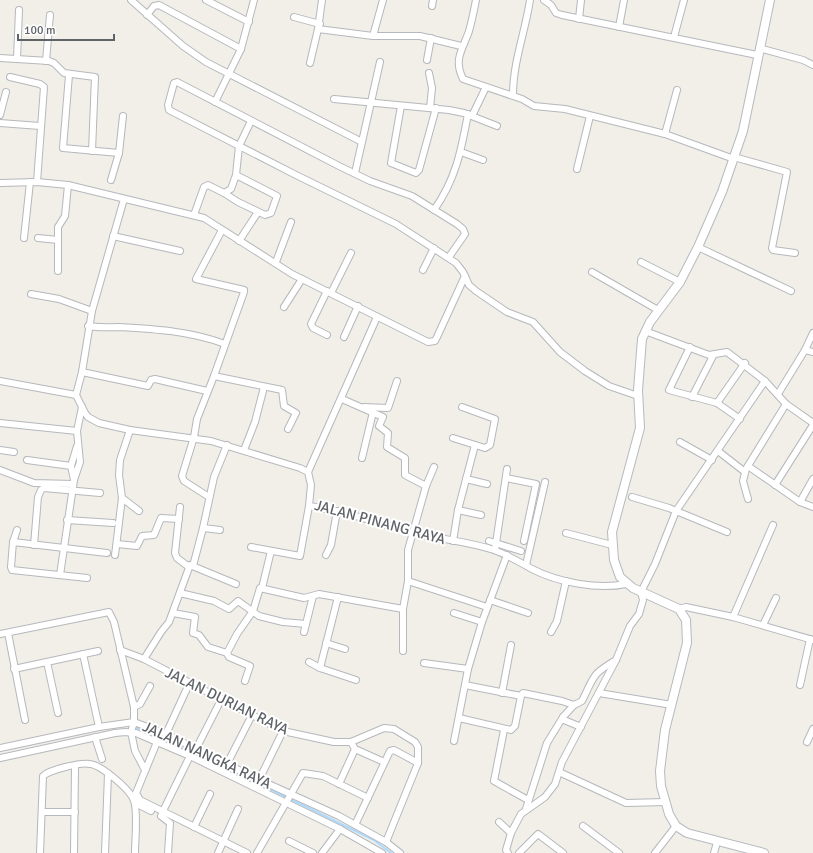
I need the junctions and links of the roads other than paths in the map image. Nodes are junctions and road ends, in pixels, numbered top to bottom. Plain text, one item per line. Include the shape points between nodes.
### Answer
1 (131, 0) edge
2 (206, 0) edge
3 (254, 0) edge
4 (322, 0) edge
5 (383, 0) edge
6 (476, 0) edge
7 (530, 0) edge
8 (544, 0) edge
9 (581, 0) edge
10 (624, 0) edge
11 (684, 0) edge
12 (770, 0) edge
13 (219, 3) edge
14 (19, 10) dead end
15 (50, 15) dead end
16 (147, 15) junction
17 (294, 17) dead end
18 (579, 19) junction
19 (249, 22) junction
20 (319, 26) junction
21 (619, 27) junction
22 (373, 36) junction
23 (674, 37) junction
24 (431, 38) junction
25 (461, 46) junction
26 (241, 49) junction
27 (758, 51) junction
28 (0, 58) edge
29 (16, 58) junction
30 (46, 60) junction
31 (427, 60) dead end
32 (380, 62) dead end
33 (310, 63) dead end
34 (813, 65) edge
35 (429, 73) dead end
36 (228, 74) junction
37 (69, 75) junction
38 (10, 77) dead end
39 (486, 86) junction
40 (677, 90) dead end
41 (6, 92) dead end
42 (513, 95) junction
43 (334, 99) dead end
44 (214, 102) junction
45 (371, 102) junction
46 (401, 106) junction
47 (433, 108) junction
48 (0, 115) edge
49 (470, 115) junction
50 (123, 116) dead end
51 (590, 116) junction
52 (252, 121) junction
53 (0, 123) edge
54 (40, 126) junction
55 (497, 126) dead end
56 (665, 134) junction
57 (362, 142) junction
58 (239, 146) junction
59 (92, 151) junction
60 (461, 152) junction
61 (119, 153) junction
62 (734, 158) junction
63 (483, 160) dead end
64 (577, 168) dead end
65 (354, 173) junction
66 (236, 175) junction
67 (111, 180) dead end
68 (30, 182) junction
69 (37, 182) junction
70 (0, 183) edge
71 (68, 185) junction
72 (224, 193) junction
73 (124, 199) junction
74 (434, 210) junction
75 (258, 212) junction
76 (194, 215) junction
77 (291, 222) dead end
78 (222, 230) junction
79 (113, 236) junction
80 (24, 238) dead end
81 (38, 238) dead end
82 (58, 240) junction
83 (239, 241) junction
84 (698, 247) junction
85 (434, 248) junction
86 (180, 251) dead end
87 (351, 253) dead end
88 (795, 254) dead end
89 (449, 258) junction
90 (276, 262) junction
91 (641, 262) dead end
92 (423, 270) dead end
93 (58, 271) dead end
94 (592, 272) dead end
95 (465, 276) junction
96 (302, 279) junction
97 (680, 282) junction
98 (791, 290) dead end
99 (329, 292) junction
100 (31, 294) dead end
101 (358, 306) junction
102 (284, 308) dead end
103 (658, 310) junction
104 (92, 311) junction
105 (377, 317) junction
106 (88, 326) junction
107 (645, 331) junction
108 (813, 333) edge
109 (327, 334) dead end
110 (344, 337) dead end
111 (225, 344) junction
112 (690, 347) junction
113 (805, 350) junction
114 (813, 352) edge
115 (713, 356) junction
116 (745, 363) junction
117 (82, 372) junction
118 (214, 376) junction
119 (397, 381) dead end
120 (765, 381) junction
121 (0, 382) edge
122 (264, 387) junction
123 (207, 391) junction
124 (778, 394) junction
125 (76, 395) junction
126 (636, 395) junction
127 (692, 397) junction
128 (342, 399) junction
129 (717, 402) junction
130 (786, 404) junction
131 (82, 407) junction
132 (361, 407) junction
133 (462, 407) dead end
134 (372, 412) junction
135 (740, 418) junction
136 (0, 423) edge
137 (813, 424) edge
138 (288, 429) dead end
139 (130, 430) junction
140 (77, 431) junction
141 (194, 437) junction
142 (453, 438) dead end
143 (680, 442) dead end
144 (227, 445) junction
145 (475, 445) junction
146 (77, 446) junction
147 (0, 450) edge
148 (244, 450) junction
149 (718, 451) junction
150 (14, 452) dead end
151 (362, 458) dead end
152 (27, 460) dead end
153 (712, 460) junction
154 (71, 466) junction
155 (748, 466) junction
156 (434, 467) dead end
157 (507, 469) dead end
158 (0, 470) edge
159 (308, 472) junction
160 (745, 472) junction
161 (506, 478) junction
162 (466, 479) junction
163 (813, 479) edge
164 (545, 482) dead end
165 (487, 484) dead end
166 (73, 485) junction
167 (426, 486) junction
168 (775, 486) junction
169 (100, 493) dead end
170 (209, 497) junction
171 (632, 497) dead end
172 (122, 498) junction
173 (748, 499) dead end
174 (800, 502) junction
175 (309, 506) junction
176 (813, 507) edge
177 (180, 508) dead end
178 (458, 510) junction
179 (139, 511) dead end
180 (337, 511) junction
181 (676, 511) junction
182 (481, 516) dead end
183 (179, 519) junction
184 (67, 520) junction
185 (113, 523) dead end
186 (773, 525) dead end
187 (203, 528) junction
188 (16, 530) dead end
189 (220, 530) dead end
190 (412, 532) junction
191 (727, 532) dead end
192 (566, 534) dead end
193 (453, 541) junction
194 (489, 541) dead end
195 (524, 541) dead end
196 (13, 542) junction
197 (496, 543) junction
198 (117, 544) junction
199 (34, 545) junction
200 (612, 545) junction
201 (251, 547) dead end
202 (64, 549) junction
203 (495, 550) junction
204 (271, 551) junction
205 (521, 551) dead end
206 (107, 553) dead end
207 (115, 555) dead end
208 (326, 555) dead end
209 (507, 555) junction
210 (526, 564) junction
211 (191, 567) junction
212 (60, 575) junction
213 (87, 578) dead end
214 (408, 581) junction
215 (566, 581) junction
216 (236, 584) dead end
217 (626, 584) junction
218 (262, 588) junction
219 (641, 592) junction
220 (180, 593) junction
221 (313, 596) junction
222 (338, 597) junction
223 (776, 598) dead end
224 (490, 600) junction
225 (487, 607) junction
226 (403, 609) junction
227 (678, 609) junction
228 (253, 611) junction
229 (528, 612) dead end
230 (174, 613) junction
231 (454, 613) dead end
232 (733, 617) junction
233 (482, 622) junction
234 (306, 624) junction
235 (763, 625) junction
236 (8, 632) junction
237 (304, 632) dead end
238 (551, 632) dead end
239 (0, 634) edge
240 (812, 639) edge
241 (326, 643) junction
242 (512, 645) dead end
243 (345, 649) dead end
244 (120, 650) junction
245 (98, 651) dead end
246 (403, 651) dead end
247 (227, 653) junction
248 (83, 654) junction
249 (144, 659) junction
250 (616, 660) junction
251 (47, 662) junction
252 (309, 662) dead end
253 (424, 663) dead end
254 (320, 668) junction
255 (14, 669) junction
256 (468, 670) junction
257 (356, 680) dead end
258 (245, 681) dead end
259 (189, 684) junction
260 (800, 684) dead end
261 (465, 685) junction
262 (150, 686) dead end
263 (502, 693) junction
264 (599, 693) junction
265 (521, 696) junction
266 (221, 700) junction
267 (574, 705) junction
268 (672, 705) junction
269 (134, 707) junction
270 (58, 713) dead end
271 (252, 715) junction
272 (563, 717) junction
273 (459, 718) junction
274 (25, 720) dead end
275 (134, 722) junction
276 (99, 727) junction
277 (581, 727) junction
278 (813, 729) edge
279 (504, 730) junction
280 (284, 731) junction
281 (131, 732) junction
282 (166, 734) junction
283 (95, 737) junction
284 (454, 741) dead end
285 (157, 742) junction
286 (351, 742) junction
287 (807, 742) dead end
288 (0, 748) edge
289 (196, 749) junction
290 (355, 749) junction
291 (0, 758) edge
292 (102, 758) dead end
293 (189, 758) junction
294 (384, 762) junction
295 (418, 763) junction
296 (227, 764) junction
297 (75, 766) junction
298 (144, 770) junction
299 (559, 772) junction
300 (108, 774) junction
301 (259, 780) junction
302 (339, 784) junction
303 (210, 794) dead end
304 (291, 794) junction
305 (368, 798) junction
306 (528, 800) junction
307 (665, 802) junction
308 (135, 803) junction
309 (285, 803) junction
310 (526, 809) junction
311 (238, 810) dead end
312 (42, 812) junction
313 (75, 812) junction
314 (162, 813) junction
315 (499, 822) dead end
316 (355, 825) junction
317 (583, 826) dead end
318 (676, 826) junction
319 (194, 827) junction
320 (340, 829) junction
321 (511, 833) junction
322 (222, 841) junction
323 (289, 841) dead end
324 (386, 842) junction
325 (717, 842) junction
326 (302, 850) edge
327 (40, 853) edge
328 (74, 853) edge
329 (106, 853) edge
330 (135, 853) edge
331 (168, 853) edge
332 (218, 853) edge
333 (247, 853) edge
334 (257, 853) edge
335 (313, 853) edge
336 (322, 853) edge
337 (382, 853) edge
338 (400, 853) edge
339 (508, 853) edge
340 (519, 853) edge
341 (563, 853) edge
342 (619, 853) edge
343 (655, 853) edge
344 (714, 853) edge
345 (764, 853) edge

1 - 16 street
2 - 13 street
3 - 19 street
4 - 20 street
5 - 22 street
6 - 25 street via 468,34
7 - 42 street via 525,31 513,74
8 - 18 street via 556,13
9 - 18 street
10 - 21 street
11 - 23 street
12 - 27 main road
13 - 19 street
14 - 29 street
15 - 30 street
16 - 26 street via 154,6 159,5
16 - 36 street via 183,46
17 - 20 street
18 - 21 street
19 - 26 street
20 - 22 street
20 - 33 street
21 - 23 street
22 - 24 street
23 - 27 street
24 - 25 street
24 - 31 street
25 - 39 street via 459,67 463,79
26 - 36 street
27 - 34 street via 803,60
27 - 62 main road via 743,131
28 - 29 street
29 - 30 street
30 - 37 street
32 - 45 street
35 - 47 street
36 - 44 street
36 - 57 street
37 - 59 street via 92,76 96,79
37 - 59 street via 63,148
38 - 54 street via 40,84 44,88
39 - 42 street
39 - 49 street
40 - 56 street
41 - 48 street
42 - 51 street via 534,106 565,109
43 - 45 street
44 - 52 street
44 - 58 street via 177,82 174,83 168,104 169,110
45 - 46 street
45 - 57 street
46 - 47 street
46 - 47 street via 391,163 416,173 419,170
47 - 49 street
49 - 55 street
49 - 60 street
50 - 61 street
51 - 56 street
51 - 64 street
52 - 58 street
52 - 65 street
53 - 54 street
54 - 69 street
56 - 62 street
57 - 65 street
58 - 66 street
58 - 85 street via 396,224
59 - 61 street
60 - 63 street
60 - 74 street via 450,185
61 - 67 street
62 - 84 main road
62 - 88 street via 787,172 772,248
65 - 74 street via 400,191
66 - 72 street via 231,189
66 - 75 street via 278,197 269,214
68 - 69 street
68 - 70 street
68 - 80 street
69 - 71 street
71 - 73 street
71 - 82 street via 65,216 58,227
72 - 75 street
72 - 76 street via 208,186 204,187
73 - 76 street
73 - 79 street
74 - 89 street via 457,224 465,233
75 - 83 street
76 - 78 street via 204,218
77 - 90 street
78 - 83 street
78 - 111 street via 196,279 244,291
79 - 86 street
79 - 104 street
81 - 82 street
82 - 93 street
83 - 90 street
84 - 97 main road
84 - 98 street
85 - 89 street
85 - 92 street
87 - 99 street
89 - 95 street
90 - 96 street
91 - 97 street
94 - 103 street
95 - 105 street via 437,337 431,343
95 - 126 street via 469,285 495,305 533,322 560,352 585,371 608,386
96 - 99 street
96 - 102 street
97 - 103 main road
99 - 101 street
99 - 109 street via 311,324 313,328
100 - 104 street via 59,299
101 - 105 street
101 - 110 street
103 - 107 main road
104 - 106 street
105 - 128 street
106 - 111 street via 104,329 152,328 203,336
106 - 117 street
107 - 112 street
107 - 126 main road via 640,351
108 - 113 street
111 - 118 street
112 - 115 street
112 - 127 street via 669,390
113 - 114 street
113 - 124 street
115 - 116 street via 727,352
115 - 127 street
116 - 120 street
116 - 129 street
117 - 123 street via 148,386 151,380 155,379
117 - 125 street
118 - 122 street
118 - 123 street
119 - 132 street via 388,408
120 - 124 street
120 - 135 street
121 - 125 street
122 - 138 street via 282,390 284,406 296,413
122 - 148 street
123 - 141 street via 197,419
124 - 130 street
125 - 131 street
126 - 200 main road via 640,428 616,513
127 - 129 street
128 - 132 street
128 - 159 street
129 - 135 street
130 - 137 street
130 - 155 street
131 - 139 street via 88,417 99,423
131 - 140 street
132 - 134 street
133 - 145 street via 494,417 496,421 490,445 485,448
134 - 151 street
134 - 167 street via 383,417 379,426 388,433 387,447 405,458 405,475
135 - 149 street
136 - 140 street
137 - 168 street
139 - 141 street
139 - 172 street via 120,460
140 - 146 street
141 - 144 street
141 - 170 street via 182,478
142 - 145 street
143 - 153 street
144 - 148 street
144 - 170 street
145 - 162 street
146 - 154 street
146 - 166 street via 80,462
147 - 150 street
148 - 159 street
149 - 153 street
149 - 160 street
152 - 154 street
153 - 181 street
154 - 166 street
155 - 160 street
155 - 168 street
156 - 167 street
157 - 161 street
158 - 166 street via 34,483
159 - 175 street, JALAN PINANG RAYA via 311,485
160 - 173 street via 744,486
161 - 195 street via 536,484
161 - 197 street
162 - 165 street
162 - 178 street
163 - 174 street
164 - 210 street
166 - 169 street
166 - 184 street
166 - 199 street via 41,490 38,497
167 - 190 street
168 - 174 street
170 - 187 street
171 - 181 street
172 - 179 street
172 - 198 street
174 - 176 street
175 - 180 street, JALAN PINANG RAYA
175 - 204 street via 300,556
177 - 183 street
178 - 182 street
178 - 193 street
180 - 190 street, JALAN PINANG RAYA
180 - 208 street via 331,545
181 - 191 street
181 - 219 street
183 - 198 street via 160,518 154,535 142,536 137,546
183 - 211 street via 175,553 177,558
184 - 185 street
184 - 202 street
186 - 232 street
187 - 189 street
187 - 211 street
188 - 196 street
190 - 193 street, JALAN PINANG RAYA
190 - 214 street via 408,550
192 - 200 street
193 - 203 street, JALAN PINANG RAYA
194 - 197 street
196 - 199 street
196 - 212 street via 12,570
197 - 203 street
197 - 205 street
198 - 207 street
199 - 202 street
200 - 217 main road via 617,571
201 - 204 street
202 - 206 street
202 - 212 street
203 - 209 street, JALAN PINANG RAYA
204 - 218 street
209 - 210 street, JALAN PINANG RAYA
209 - 224 street
210 - 215 street, JALAN PINANG RAYA via 531,569
211 - 216 street
211 - 220 street
212 - 213 street
214 - 225 street
214 - 226 street
215 - 217 street, JALAN PINANG RAYA via 607,587
215 - 238 street via 557,621
217 - 219 main road
218 - 221 street via 304,598
218 - 228 street via 259,589
219 - 227 main road
219 - 250 street via 643,600 639,614 630,626
220 - 228 street via 214,601 229,609 238,601
220 - 230 street
221 - 222 street via 319,594
221 - 234 street
222 - 226 street
222 - 241 street
223 - 235 street
224 - 225 street
224 - 229 street
225 - 233 street
226 - 246 street
227 - 232 street via 686,607
227 - 268 main road via 686,620 688,634
228 - 234 street via 270,620
228 - 247 street
230 - 247 street via 195,617 193,633 199,635 208,647
230 - 249 street
231 - 233 street
232 - 235 street
233 - 256 street
234 - 237 street
235 - 240 street
236 - 239 street
236 - 244 street via 109,612 114,622
236 - 255 street
240 - 260 street
241 - 243 street
241 - 254 street
242 - 263 street
244 - 249 street, JALAN DURIAN RAYA
244 - 269 street
245 - 248 street
247 - 258 street via 229,657 250,666
248 - 251 street
248 - 276 street
249 - 259 street, JALAN DURIAN RAYA
250 - 264 street
250 - 267 street via 593,676 582,701
251 - 255 street
251 - 270 street
252 - 254 street
253 - 256 street
254 - 257 street
255 - 274 street
256 - 261 street
259 - 266 street, JALAN DURIAN RAYA
259 - 282 street
261 - 263 street
261 - 273 street
262 - 269 street via 140,704
263 - 265 street
264 - 268 street
264 - 277 street
265 - 267 street via 527,693
265 - 279 street via 515,726 511,730
266 - 271 street, JALAN DURIAN RAYA
266 - 289 street
267 - 272 street
268 - 307 main road via 660,760 660,777
269 - 275 street
271 - 280 street, JALAN DURIAN RAYA
271 - 296 street
272 - 277 street via 564,720
272 - 306 street via 547,743
273 - 279 street
273 - 284 street
275 - 276 street, JALAN NANGKA RAYA
275 - 281 street
275 - 282 street, JALAN NANGKA RAYA
276 - 288 street, JALAN NANGKA RAYA
277 - 299 street
278 - 287 street
279 - 306 street via 494,781
280 - 286 street, JALAN DURIAN RAYA via 334,742
280 - 301 street
281 - 283 street
281 - 285 street
281 - 298 street via 135,751
282 - 289 street, JALAN NANGKA RAYA
283 - 291 street
283 - 292 street
285 - 293 street
285 - 298 street
286 - 290 street
286 - 295 street, JALAN DURIAN RAYA via 384,728 394,729 415,742 418,747
289 - 296 street, JALAN NANGKA RAYA
290 - 294 street
290 - 302 street
293 - 309 street
293 - 314 street
294 - 295 street via 390,751 394,750
294 - 305 street
295 - 324 street, JALAN DURIAN RAYA
296 - 301 street, JALAN NANGKA RAYA
297 - 300 street via 92,764
297 - 312 street via 51,771 43,776
297 - 313 street
298 - 314 street via 136,793 140,800
299 - 307 street via 626,803
299 - 310 street via 555,784 545,797
300 - 308 street via 127,790
300 - 329 street
301 - 304 street, JALAN NANGKA RAYA
302 - 304 street via 305,772
302 - 305 street
303 - 319 street
304 - 309 street
304 - 316 street, JALAN NANGKA RAYA
305 - 316 street
306 - 310 street
307 - 318 main road
308 - 330 street
308 - 331 street via 170,823
309 - 320 street
309 - 334 street
310 - 321 street
311 - 322 street
312 - 313 street
312 - 327 street
313 - 328 street
314 - 319 street
315 - 321 street
316 - 324 street, JALAN NANGKA RAYA
317 - 342 street
318 - 325 main road via 687,833
318 - 343 street
319 - 322 street
320 - 336 street
320 - 337 street
321 - 339 street via 506,850
322 - 332 street
322 - 333 street
323 - 326 street
324 - 338 street, JALAN NANGKA RAYA
325 - 344 street
325 - 345 main road
326 - 335 street
340 - 341 street via 538,834

